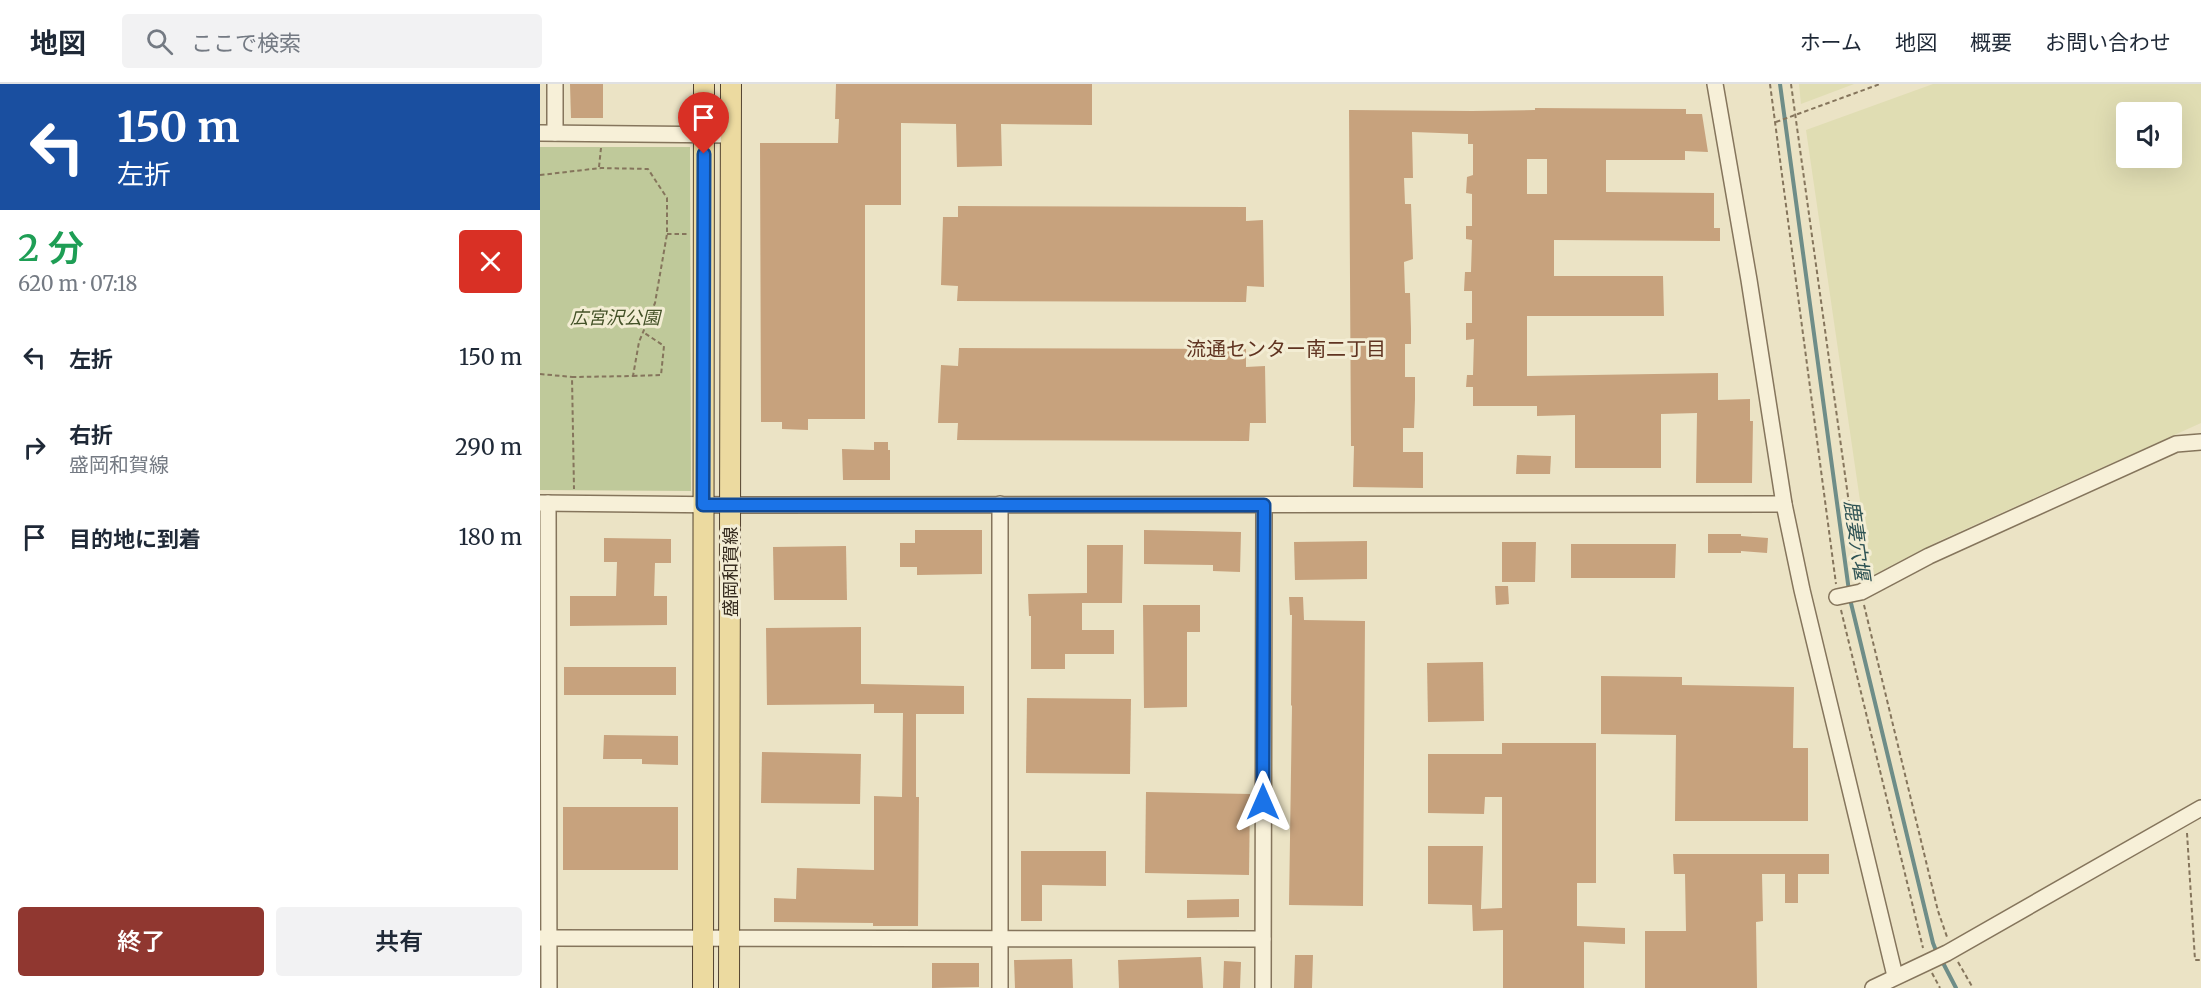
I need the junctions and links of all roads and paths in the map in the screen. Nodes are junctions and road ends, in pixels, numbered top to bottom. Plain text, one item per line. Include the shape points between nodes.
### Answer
1 (555, 84) edge
2 (704, 84) edge
3 (731, 84) edge
4 (1715, 84) edge
5 (1770, 84) edge
6 (1791, 84) edge
7 (1880, 84) edge
8 (1796, 114) junction
9 (1778, 121) junction
10 (547, 133) edge
11 (602, 134) junction
12 (704, 134) junction
13 (731, 135) junction
14 (599, 168) junction
15 (540, 176) edge
16 (668, 234) junction
17 (704, 234) junction
18 (643, 332) junction
19 (540, 374) edge
20 (633, 376) junction
21 (572, 377) junction
22 (2201, 442) edge
23 (544, 503) edge
24 (574, 503) junction
25 (999, 504) junction
26 (1784, 504) junction
27 (703, 505) junction
28 (731, 505) junction
29 (1264, 505) junction
30 (1849, 594) junction
31 (2201, 808) edge
32 (2182, 819) junction
33 (999, 937) junction
34 (544, 938) edge
35 (703, 938) junction
36 (728, 938) junction
37 (1263, 939) junction
38 (1940, 956) junction
39 (2201, 960) edge
40 (1895, 976) junction
41 (549, 988) edge
42 (703, 988) edge
43 (729, 988) edge
44 (1000, 988) edge
45 (1263, 988) edge
46 (1873, 988) edge
47 (1973, 988) edge

1 - 10 street
2 - 12 main road, 盛岡和賀線
3 - 13 main road, 盛岡和賀線
4 - 26 street
5 - 9 path
6 - 8 path
7 - 8 path
8 - 9 path
8 - 30 path
9 - 30 path
10 - 11 street
11 - 12 street
11 - 14 path
12 - 13 street
12 - 17 main road, 盛岡和賀線
13 - 28 main road, 盛岡和賀線
14 - 15 path
14 - 16 path via 648,169 667,198
16 - 17 path
16 - 18 path via 655,303
17 - 27 main road, 盛岡和賀線
18 - 20 path
18 - 20 path via 664,346 661,375
19 - 21 path
20 - 21 path
21 - 24 path
22 - 30 street via 2176,444
23 - 24 street
23 - 34 street
24 - 27 street
25 - 28 street
25 - 29 street
25 - 33 street
26 - 29 street
26 - 40 street
27 - 28 street
27 - 35 main road, 盛岡和賀線
28 - 36 main road, 盛岡和賀線
29 - 37 street
30 - 38 path
30 - 38 path via 1938,911
31 - 32 street
32 - 38 street
32 - 39 path via 2188,836 2195,960
33 - 36 street
33 - 37 street
33 - 44 street
34 - 35 street
34 - 41 street
35 - 36 street
35 - 42 main road, 盛岡和賀線
36 - 43 main road, 盛岡和賀線
37 - 45 street
38 - 40 street
38 - 47 path
40 - 46 street

